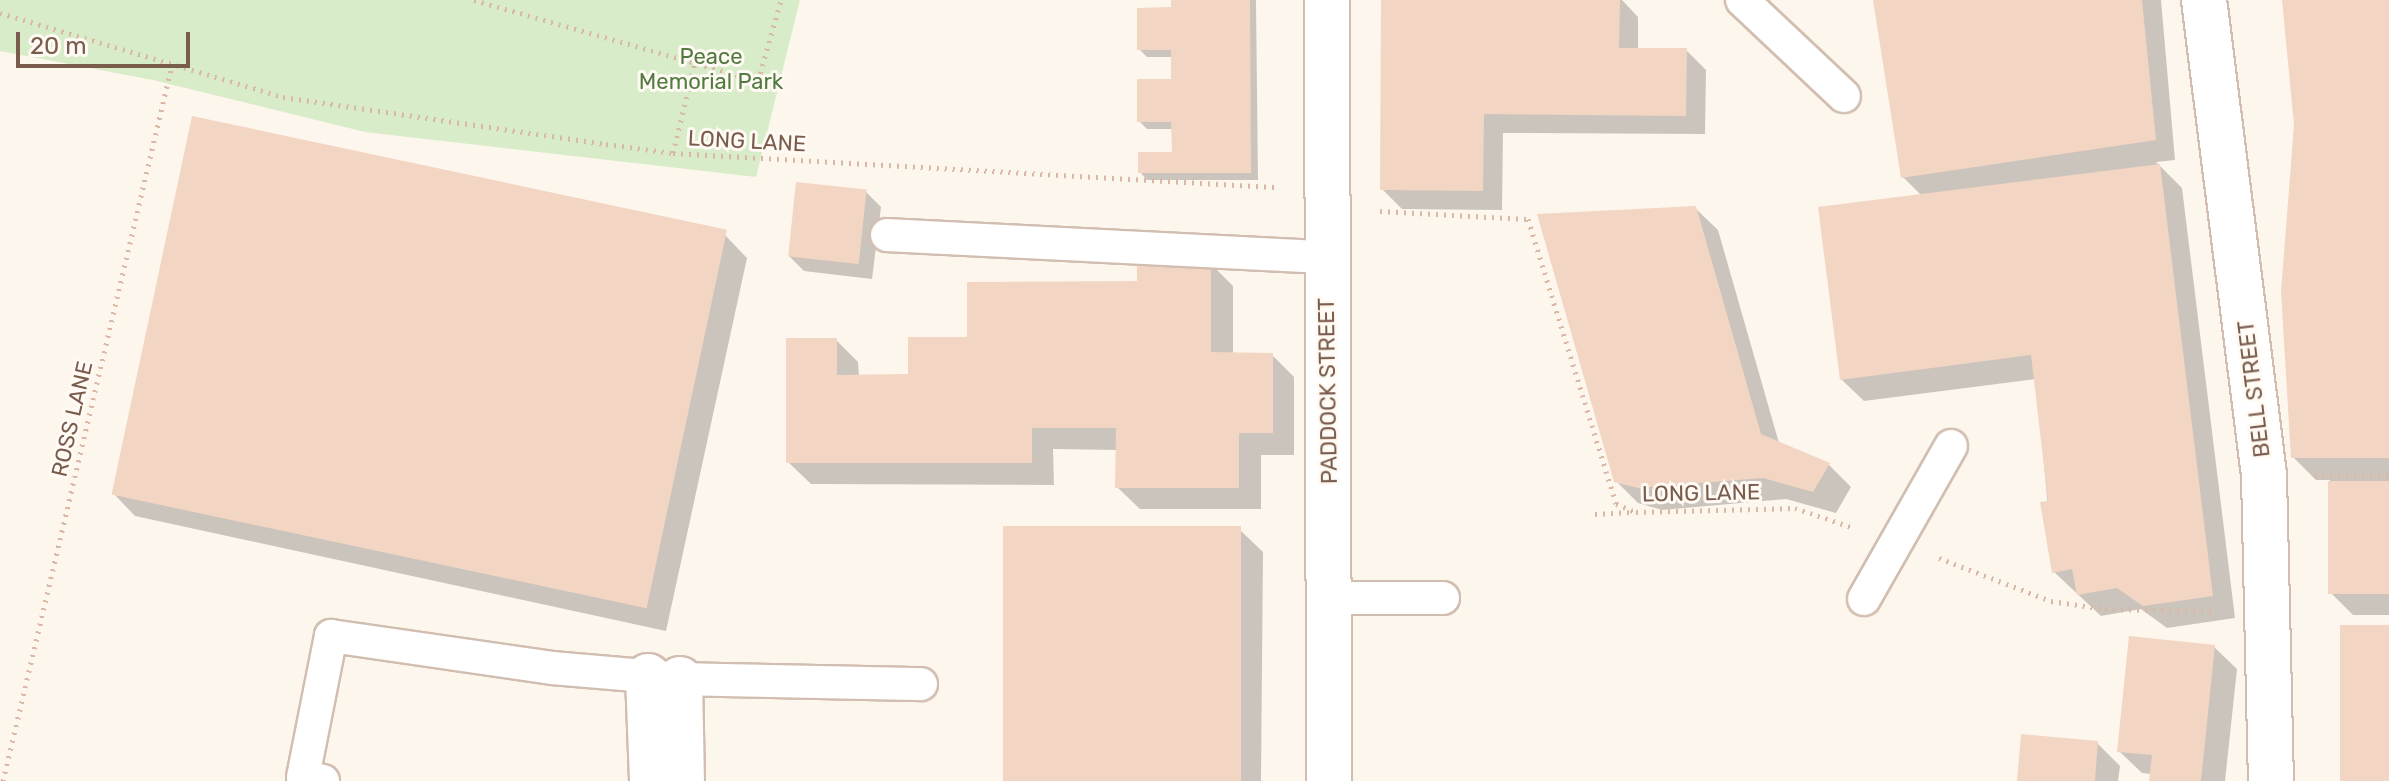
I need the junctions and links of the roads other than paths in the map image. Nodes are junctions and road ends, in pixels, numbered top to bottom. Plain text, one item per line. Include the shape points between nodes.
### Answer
1 (1327, 0) edge
2 (1742, 0) edge
3 (2204, 0) edge
4 (1844, 96) dead end
5 (887, 235) dead end
6 (1327, 257) junction
7 (1951, 446) dead end
8 (1330, 598) junction
9 (1443, 598) dead end
10 (1864, 599) dead end
11 (664, 678) junction
12 (921, 684) dead end
13 (323, 781) edge
14 (652, 781) edge
15 (682, 781) edge
16 (1329, 781) edge
17 (2271, 781) edge

1 - 6 street, PADDOCK STREET
2 - 4 lane
3 - 17 street, BELL STREET via 2264,475
5 - 6 lane
6 - 8 street, PADDOCK STREET
7 - 10 lane
8 - 9 lane
8 - 16 street, PADDOCK STREET
11 - 12 lane
11 - 13 lane via 331,636 303,777
11 - 14 street
11 - 15 street

